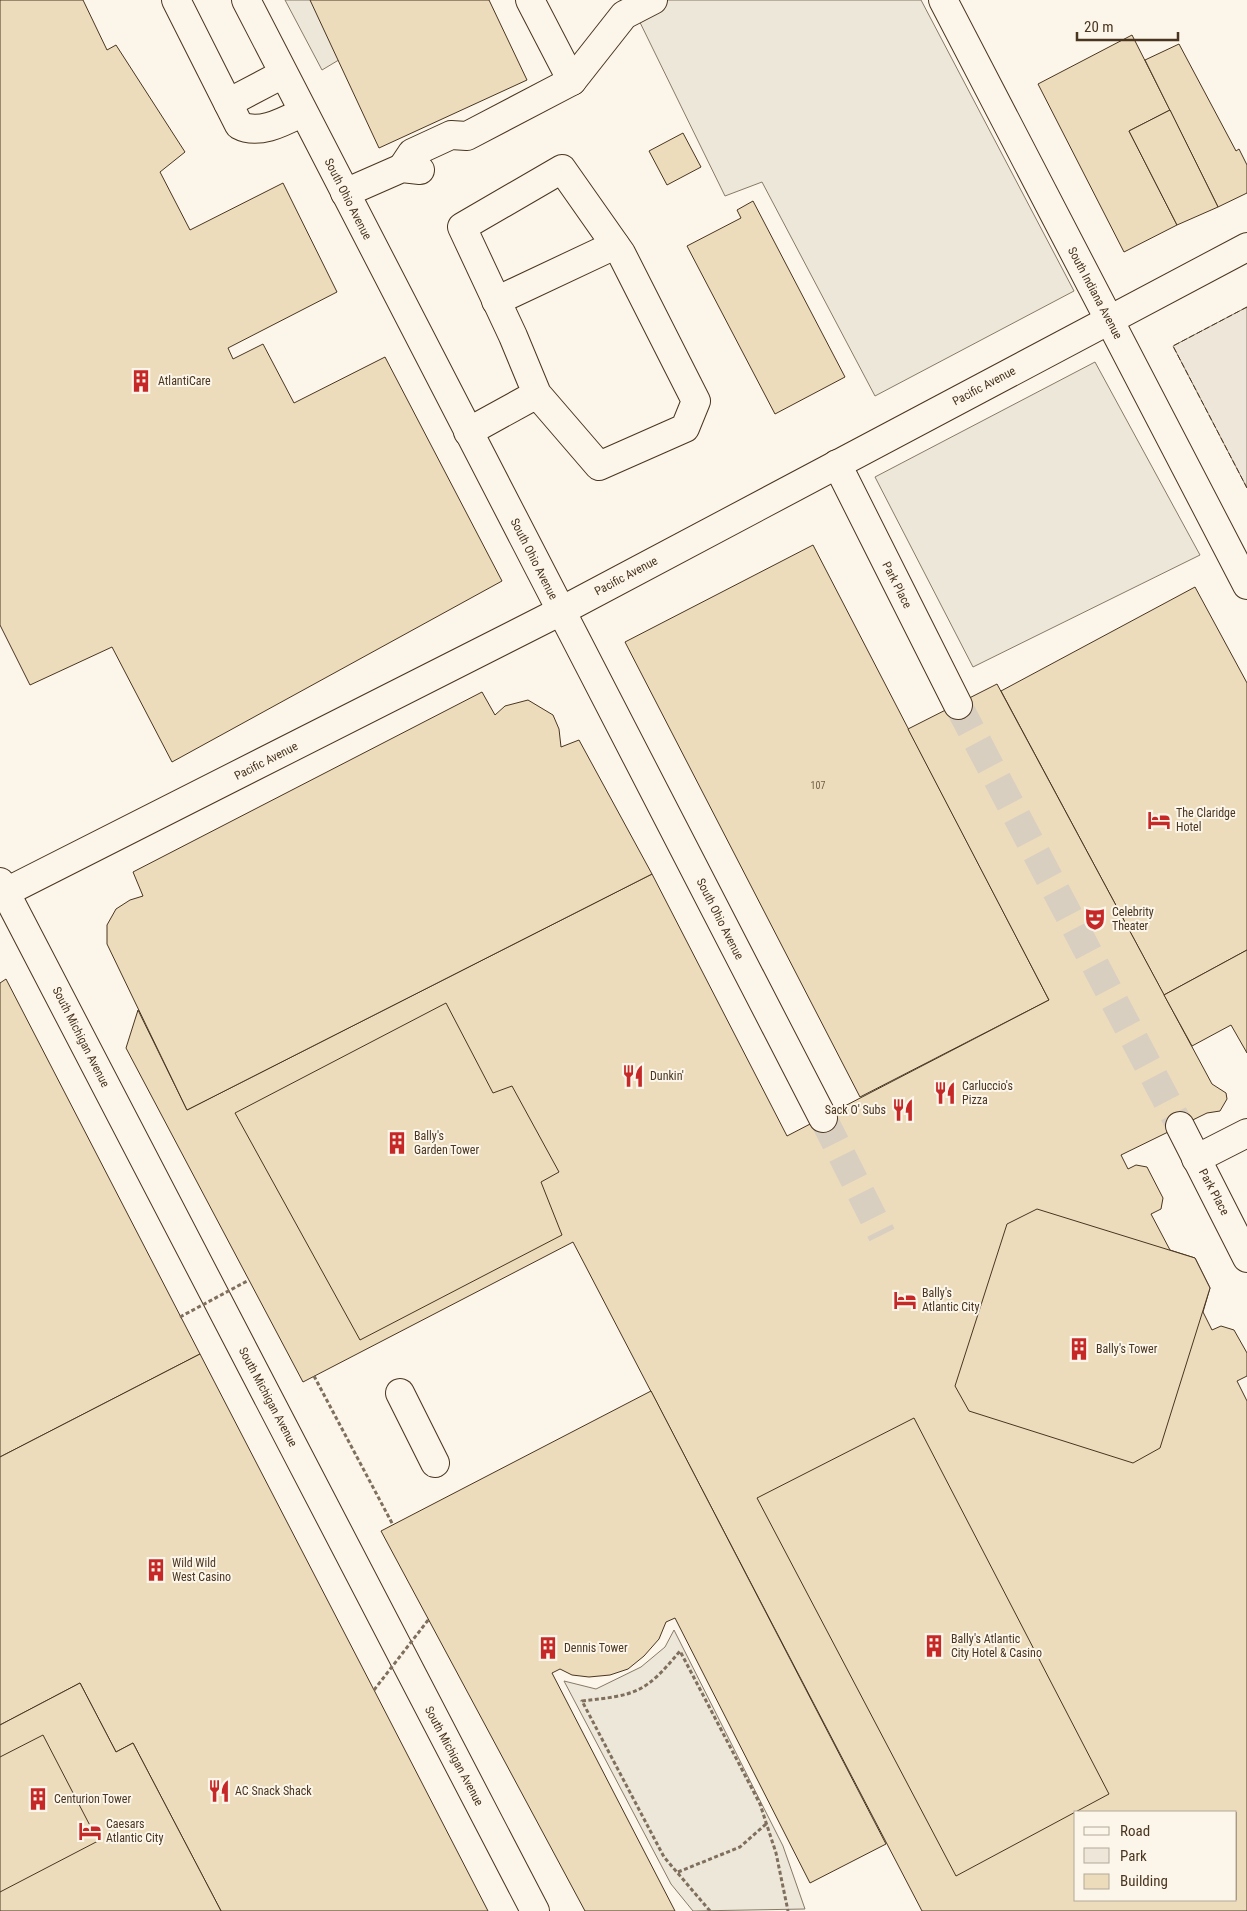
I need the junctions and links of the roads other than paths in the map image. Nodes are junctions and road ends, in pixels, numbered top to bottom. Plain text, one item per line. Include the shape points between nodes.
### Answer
1 (246, 0) edge
2 (530, 0) edge
3 (653, 0) edge
4 (943, 0) edge
5 (177, 1) edge
6 (621, 7) edge
7 (283, 74) junction
8 (572, 81) junction
9 (228, 103) junction
10 (303, 112) junction
11 (345, 193) junction
12 (615, 245) junction
13 (1247, 248) edge
14 (496, 301) junction
15 (1109, 320) junction
16 (537, 394) junction
17 (468, 432) junction
18 (837, 464) junction
19 (1247, 585) edge
20 (561, 611) junction
21 (958, 705) tunnel mouth
22 (2, 890) edge
23 (823, 1118) tunnel mouth
24 (1180, 1126) tunnel mouth
25 (1247, 1133) edge
26 (1196, 1158) junction
27 (1247, 1258) edge
28 (400, 1393) dead end
29 (435, 1463) dead end
30 (535, 1911) edge

1 - 7 street, South Ohio Avenue
2 - 8 street
3 - 6 street
4 - 15 street, South Indiana Avenue
5 - 9 street
6 - 8 street
7 - 9 street
7 - 10 street, South Ohio Avenue
8 - 11 street via 467,136 450,135 412,153 402,168
9 - 10 street via 239,125 245,128 278,124
10 - 11 street, South Ohio Avenue
11 - 17 street, South Ohio Avenue
12 - 14 street
12 - 14 street via 562,168 462,227
12 - 16 street via 696,401 685,428 599,466
13 - 15 street, Pacific Avenue
14 - 16 street
15 - 18 street, Pacific Avenue
15 - 19 street, South Indiana Avenue
16 - 17 street
17 - 20 street, South Ohio Avenue
18 - 20 street, Pacific Avenue
18 - 21 street, Park Place
20 - 22 street, Pacific Avenue
20 - 23 street, South Ohio Avenue
22 - 30 street, South Michigan Avenue
24 - 26 street, Park Place
25 - 26 street
26 - 27 street, Park Place
28 - 29 street

